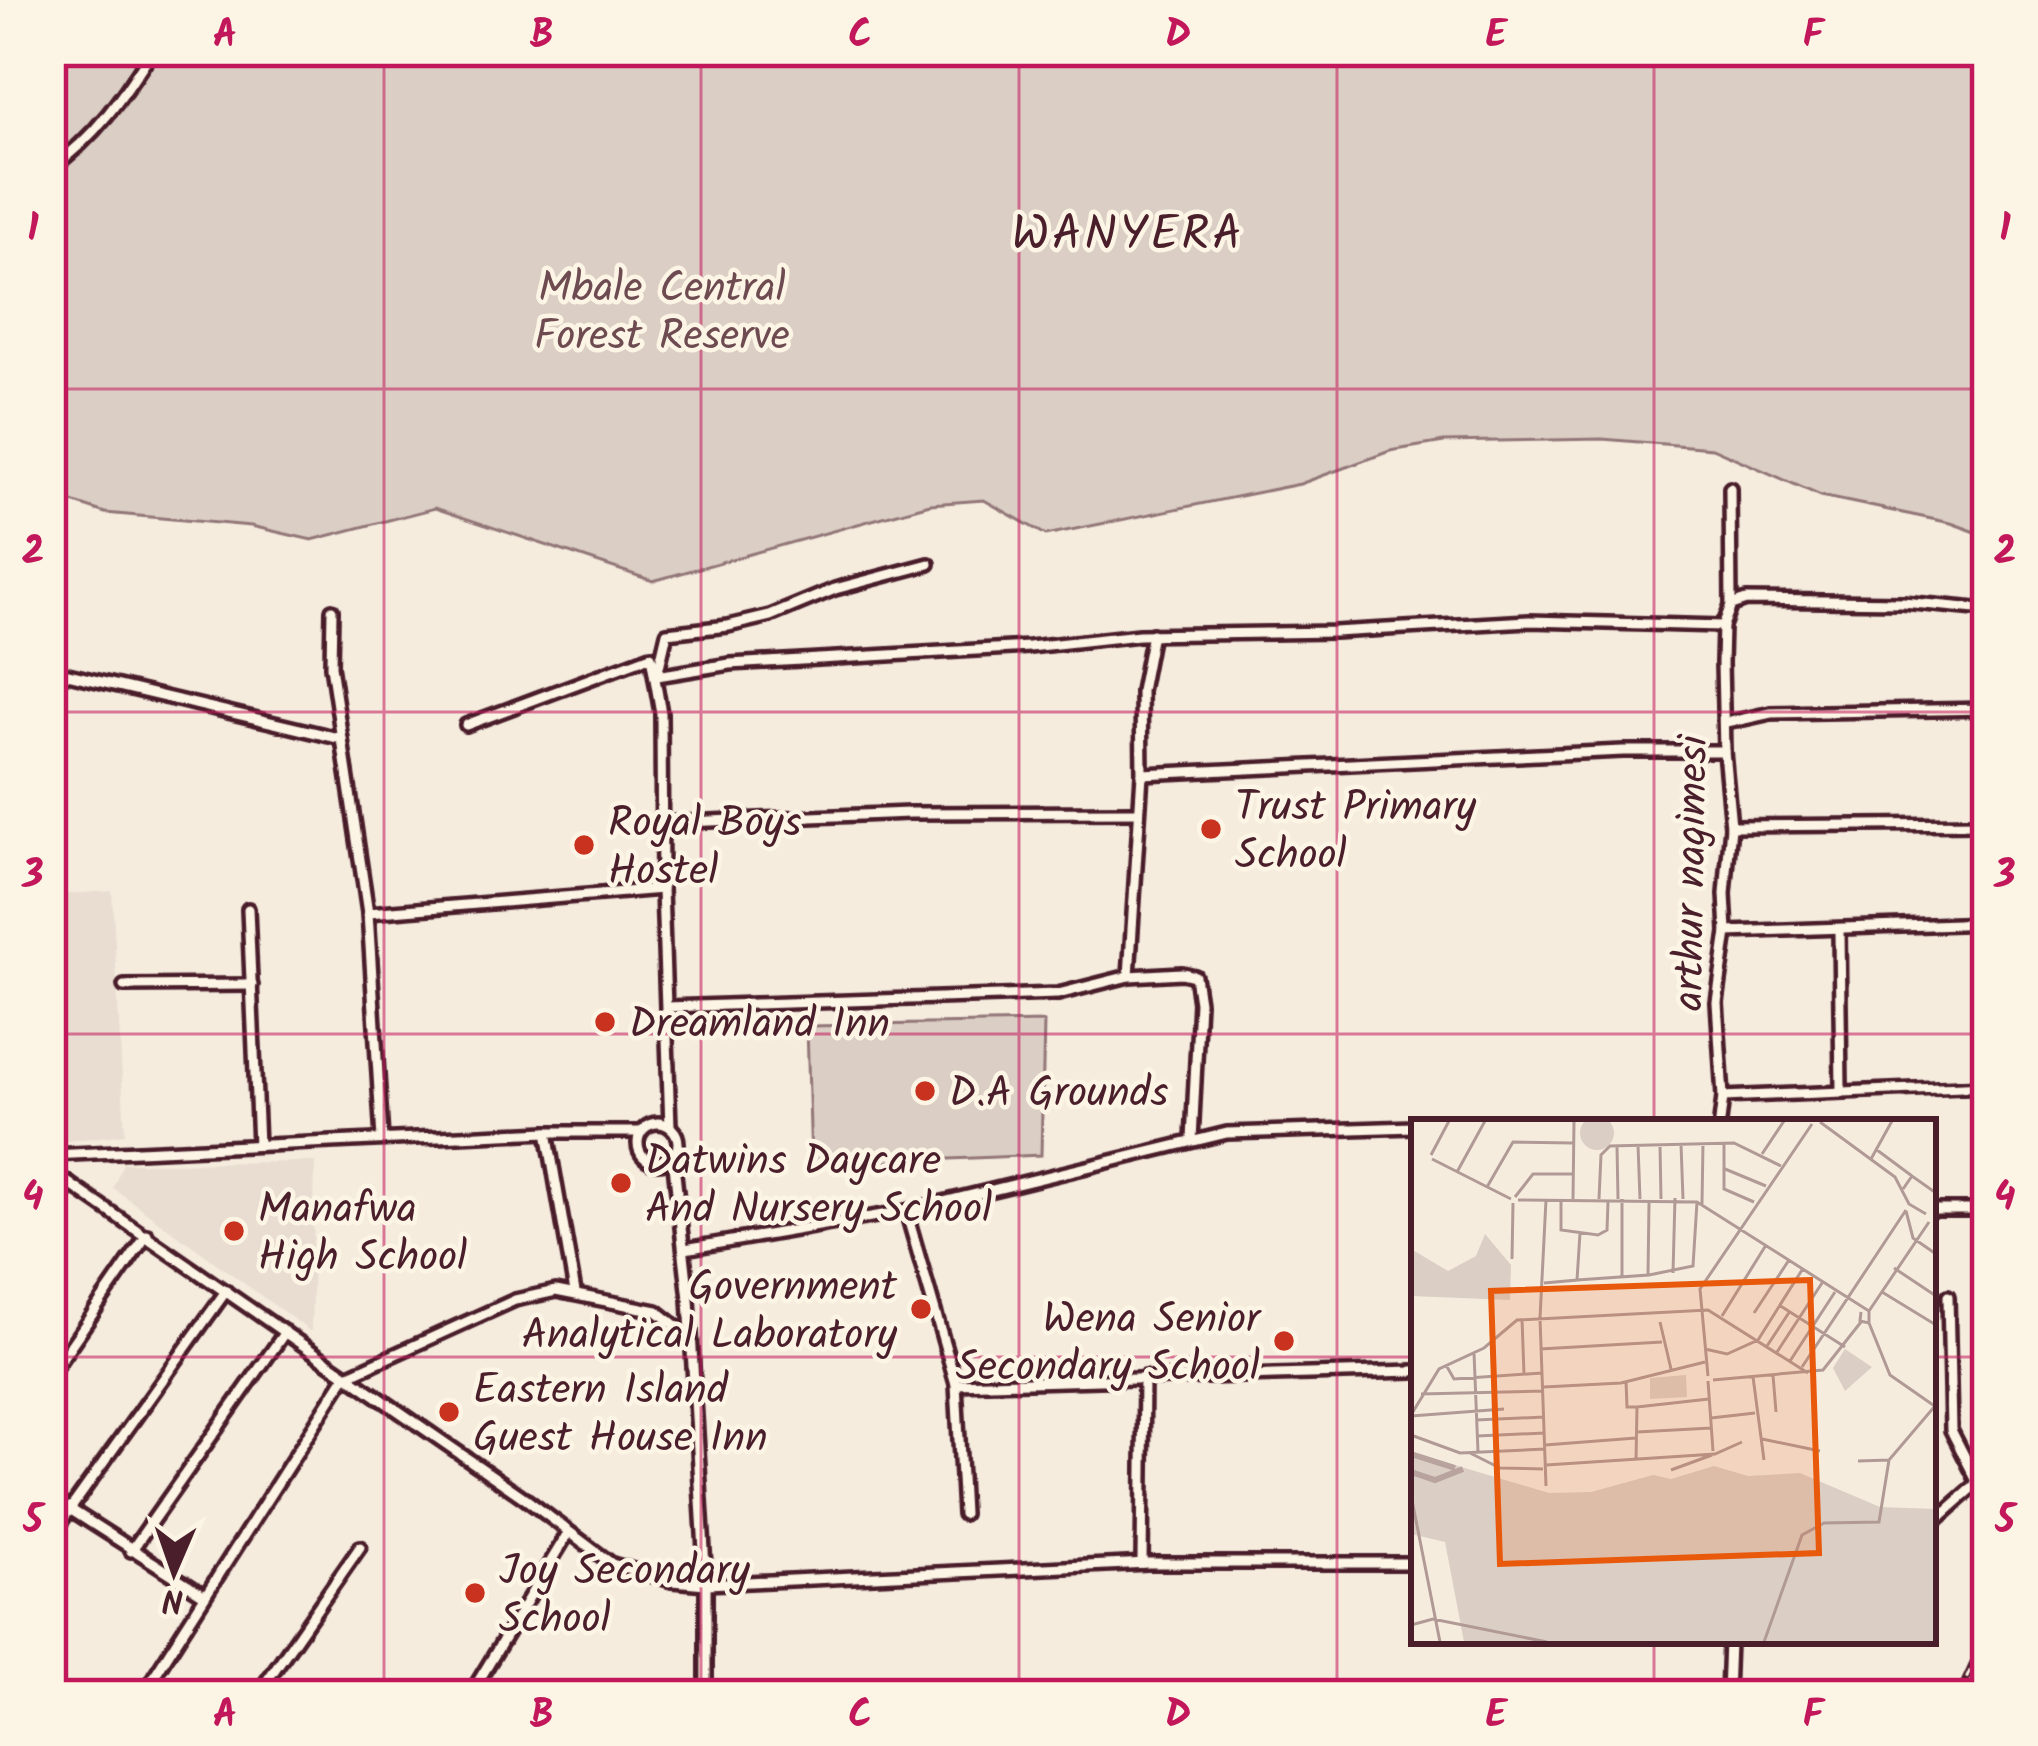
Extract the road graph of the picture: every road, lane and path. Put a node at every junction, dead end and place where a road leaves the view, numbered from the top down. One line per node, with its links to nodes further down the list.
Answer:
1 (152, 51): 2 (street)
2 (51, 168)
3 (1730, 488): 5 (street)
4 (929, 564): 11 (street)
5 (1731, 604): 7 (street); 8 (street)
6 (332, 610): 15 (street)
7 (1987, 610)
8 (1723, 626): 9 (street); 13 (street, arthur nagimesi)
9 (1152, 634): 11 (street); 17 (street)
10 (51, 670): 15 (street)
11 (657, 676): 14 (street); 19 (street)
12 (1987, 709): 13 (street)
13 (1726, 723): 16 (street, arthur nagimesi)
14 (466, 725)
15 (342, 739): 24 (street)
16 (1724, 752): 17 (street); 21 (street, arthur nagimesi)
17 (1142, 774): 18 (street)
18 (1138, 812): 19 (street); 28 (street)
19 (661, 823): 22 (street)
20 (1987, 824): 21 (street)
21 (1731, 826): 27 (street, arthur nagimesi)
22 (662, 890): 24 (street); 32 (street)
23 (248, 909): 29 (street)
24 (368, 913): 41 (street)
25 (1984, 923): 26 (street); 31 (street)
26 (1839, 931): 27 (street); 34 (street)
27 (1727, 932): 35 (street, arthur nagimesi)
28 (1129, 976): 32 (street); 42 (street)
29 (252, 985): 30 (street); 43 (street)
30 (124, 986)
31 (1984, 989): 33 (street)
32 (667, 1007): 37 (street)
33 (1983, 1086): 34 (street)
34 (1841, 1089): 35 (street)
35 (1723, 1096): 36 (street, arthur nagimesi)
36 (1720, 1119)
37 (670, 1127): 40 (street); 45 (street)
38 (1411, 1127): 42 (street)
39 (547, 1132): 40 (street); 41 (street); 55 (street)
40 (641, 1132): 45 (street)
41 (382, 1139): 43 (street)
42 (1192, 1140): 49 (street)
43 (258, 1145): 44 (street)
44 (51, 1155)
45 (673, 1156): 53 (street)
46 (51, 1171): 47 (street)
47 (70, 1184): 48 (street); 52 (street)
48 (51, 1210)
49 (906, 1210): 53 (street); 63 (street)
50 (1936, 1210): 51 (street)
51 (1987, 1210)
52 (147, 1234): 54 (street); 60 (street)
53 (686, 1249): 58 (street)
54 (226, 1291): 57 (street); 66 (street)
55 (575, 1292): 58 (street); 61 (street)
56 (1948, 1296): 64 (street)
57 (285, 1332): 61 (street); 72 (street)
58 (690, 1336): 75 (street)
59 (1411, 1370): 62 (street)
60 (51, 1375)
61 (345, 1377): 69 (street); 76 (street)
62 (1144, 1377): 63 (street); 73 (street)
63 (956, 1384): 67 (street)
64 (1983, 1479): 68 (street)
65 (51, 1497): 66 (street)
66 (70, 1510): 70 (street); 72 (street)
67 (963, 1514)
68 (1936, 1520)
69 (568, 1533): 75 (street); 80 (street)
70 (51, 1536)
71 (360, 1547): 79 (street)
72 (131, 1551): 76 (street)
73 (1142, 1563): 74 (street); 75 (street)
74 (1411, 1563)
75 (706, 1583): 81 (street)
76 (204, 1594): 78 (street)
77 (1729, 1644): 82 (street)
78 (142, 1695)
79 (257, 1695)
80 (470, 1695)
81 (706, 1695)
82 (1727, 1695)

